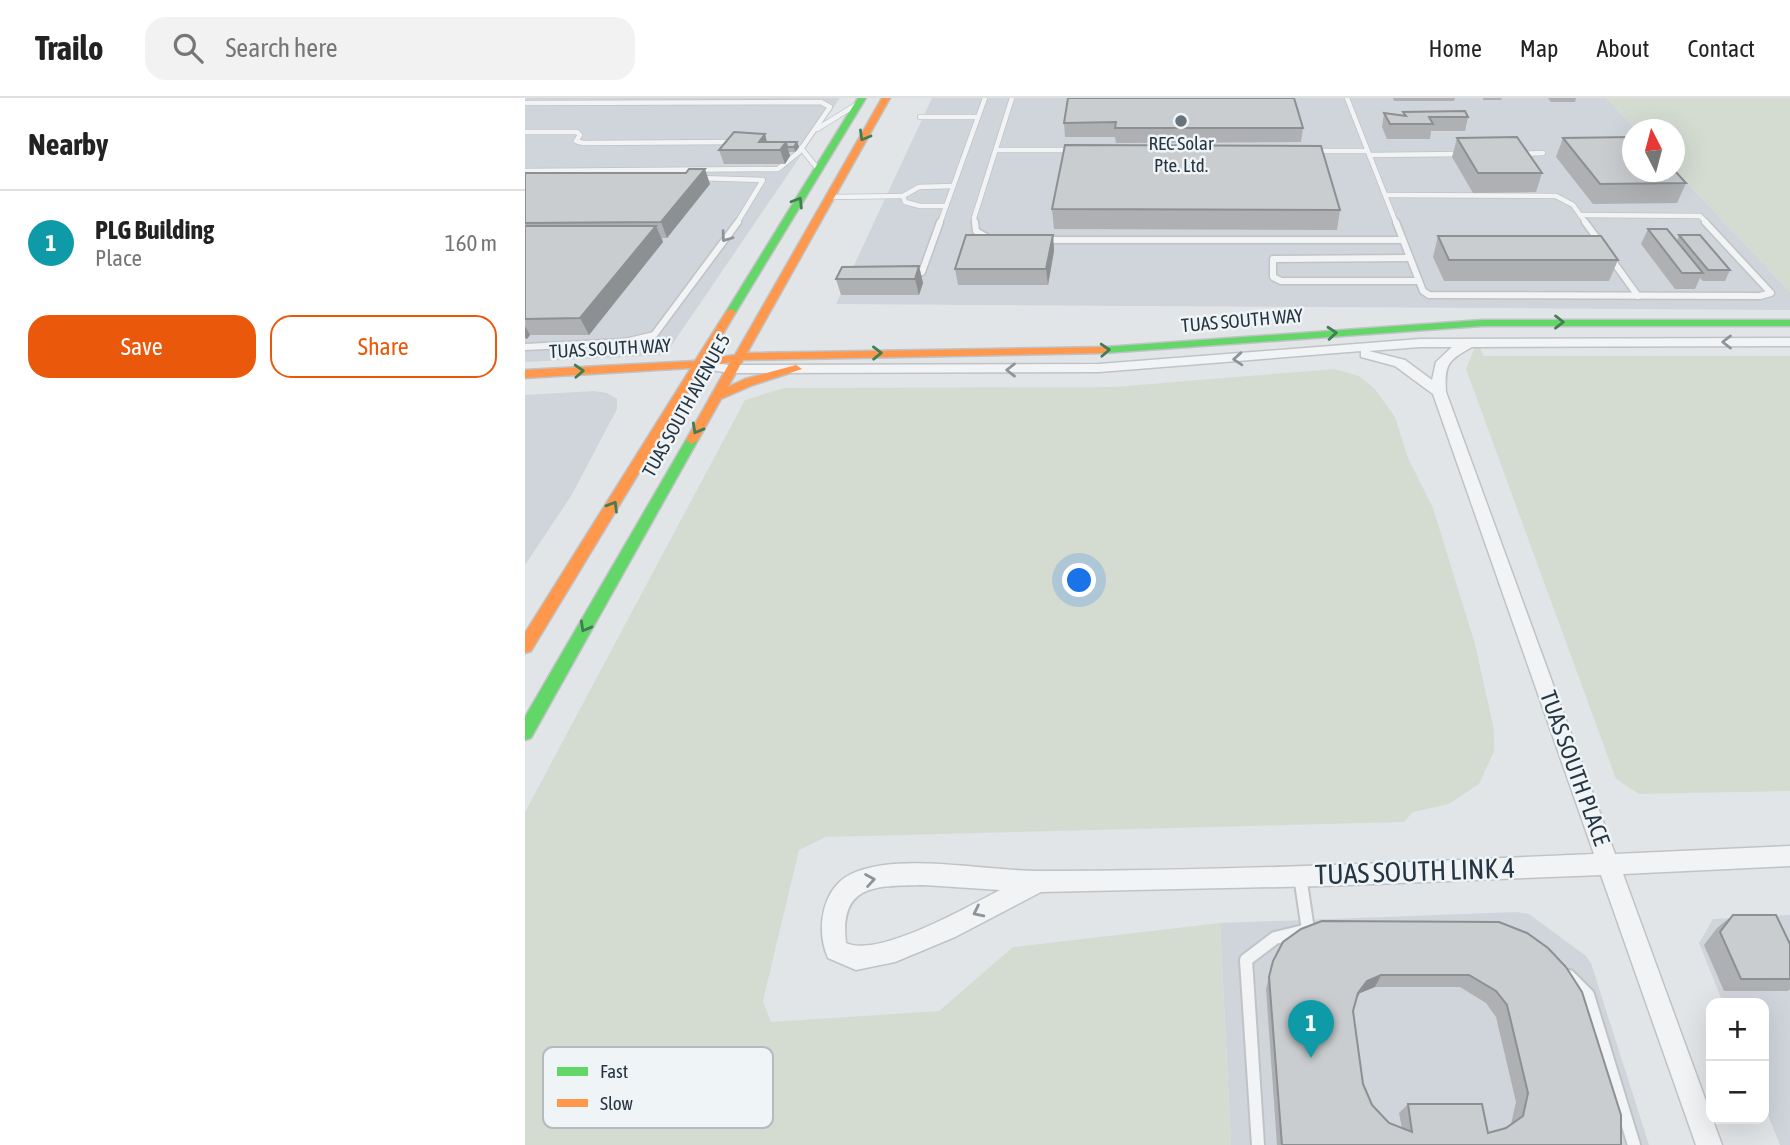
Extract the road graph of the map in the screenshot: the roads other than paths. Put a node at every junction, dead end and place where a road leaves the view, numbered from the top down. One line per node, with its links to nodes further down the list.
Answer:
1 (613, 98): 7 (lane)
2 (885, 98): 30 (street, TUAS SOUTH AVENUE 5, one-way to 30)
3 (985, 98): 9 (lane)
4 (1012, 98): 15 (lane)
5 (1347, 98): 18 (lane)
6 (861, 100): 10 (lane); 22 (street, TUAS SOUTH AVENUE 5)
7 (525, 101): 10 (lane)
8 (920, 117): 9 (lane)
9 (978, 117): 27 (lane)
10 (815, 130): 14 (lane)
11 (525, 132): 12 (lane)
12 (740, 142)
13 (793, 142): 14 (lane)
14 (803, 145): 22 (lane); 23 (lane)
15 (996, 150): 16 (lane); 33 (lane)
16 (1078, 150)
17 (1312, 151): 18 (lane)
18 (1369, 153): 20 (lane); 28 (lane)
19 (1543, 153): 21 (lane)
20 (1463, 154)
21 (1517, 154)
22 (818, 170): 48 (street, TUAS SOUTH AVENUE 5, one-way to 22)
23 (525, 171)
24 (525, 178): 25 (lane)
25 (566, 178)
26 (688, 178): 44 (lane, one-way to 44)
27 (953, 186): 29 (lane); 31 (lane)
28 (1385, 195): 32 (lane); 35 (lane)
29 (903, 196): 30 (lane); 31 (lane)
30 (829, 197): 40 (street, TUAS SOUTH AVENUE 5)
31 (946, 206): 37 (lane)
32 (1580, 215): 39 (lane); 39 (lane)
33 (1000, 240)
34 (1041, 240): 35 (lane)
35 (1403, 240): 36 (lane)
36 (1410, 258): 38 (lane); 38 (lane)
37 (904, 275)
38 (1419, 281): 39 (lane)
39 (1638, 296)
40 (758, 320): 46 (street); 47 (street, TUAS SOUTH AVENUE 5)
41 (1790, 323): 46 (street, TUAS SOUTH WAY, one-way to 41)
42 (1477, 342): 43 (street, TUAS SOUTH WAY, one-way to 42); 45 (street, TUAS SOUTH WAY); 51 (street, TUAS SOUTH PLACE)
43 (1790, 342)
44 (525, 347)
45 (1343, 351): 49 (street, TUAS SOUTH WAY, one-way to 49); 51 (street)
46 (809, 354): 47 (street, TUAS SOUTH WAY)
47 (734, 363): 48 (street, TUAS SOUTH WAY); 49 (street, TUAS SOUTH WAY); 52 (street, TUAS SOUTH AVENUE 5)
48 (697, 364): 50 (street, TUAS SOUTH WAY, one-way to 48); 53 (street, TUAS SOUTH AVENUE 5, one-way to 48)
49 (796, 369): 52 (street)
50 (525, 374)
51 (1439, 392): 56 (street, TUAS SOUTH PLACE)
52 (714, 398): 54 (street, TUAS SOUTH AVENUE 5, one-way to 54)
53 (525, 647)
54 (525, 733)
55 (1790, 856): 56 (street, TUAS SOUTH LINK 4)
56 (1610, 864): 57 (street, TUAS SOUTH LINK 4); 62 (street, TUAS SOUTH PLACE)
57 (1299, 875): 58 (street, TUAS SOUTH LINK 4); 60 (lane)
58 (1039, 882): 58 (street, TUAS SOUTH LINK 4, one-way to 58)
59 (1557, 963): 61 (lane)
60 (1258, 1145)
61 (1635, 1145)
62 (1709, 1145)

